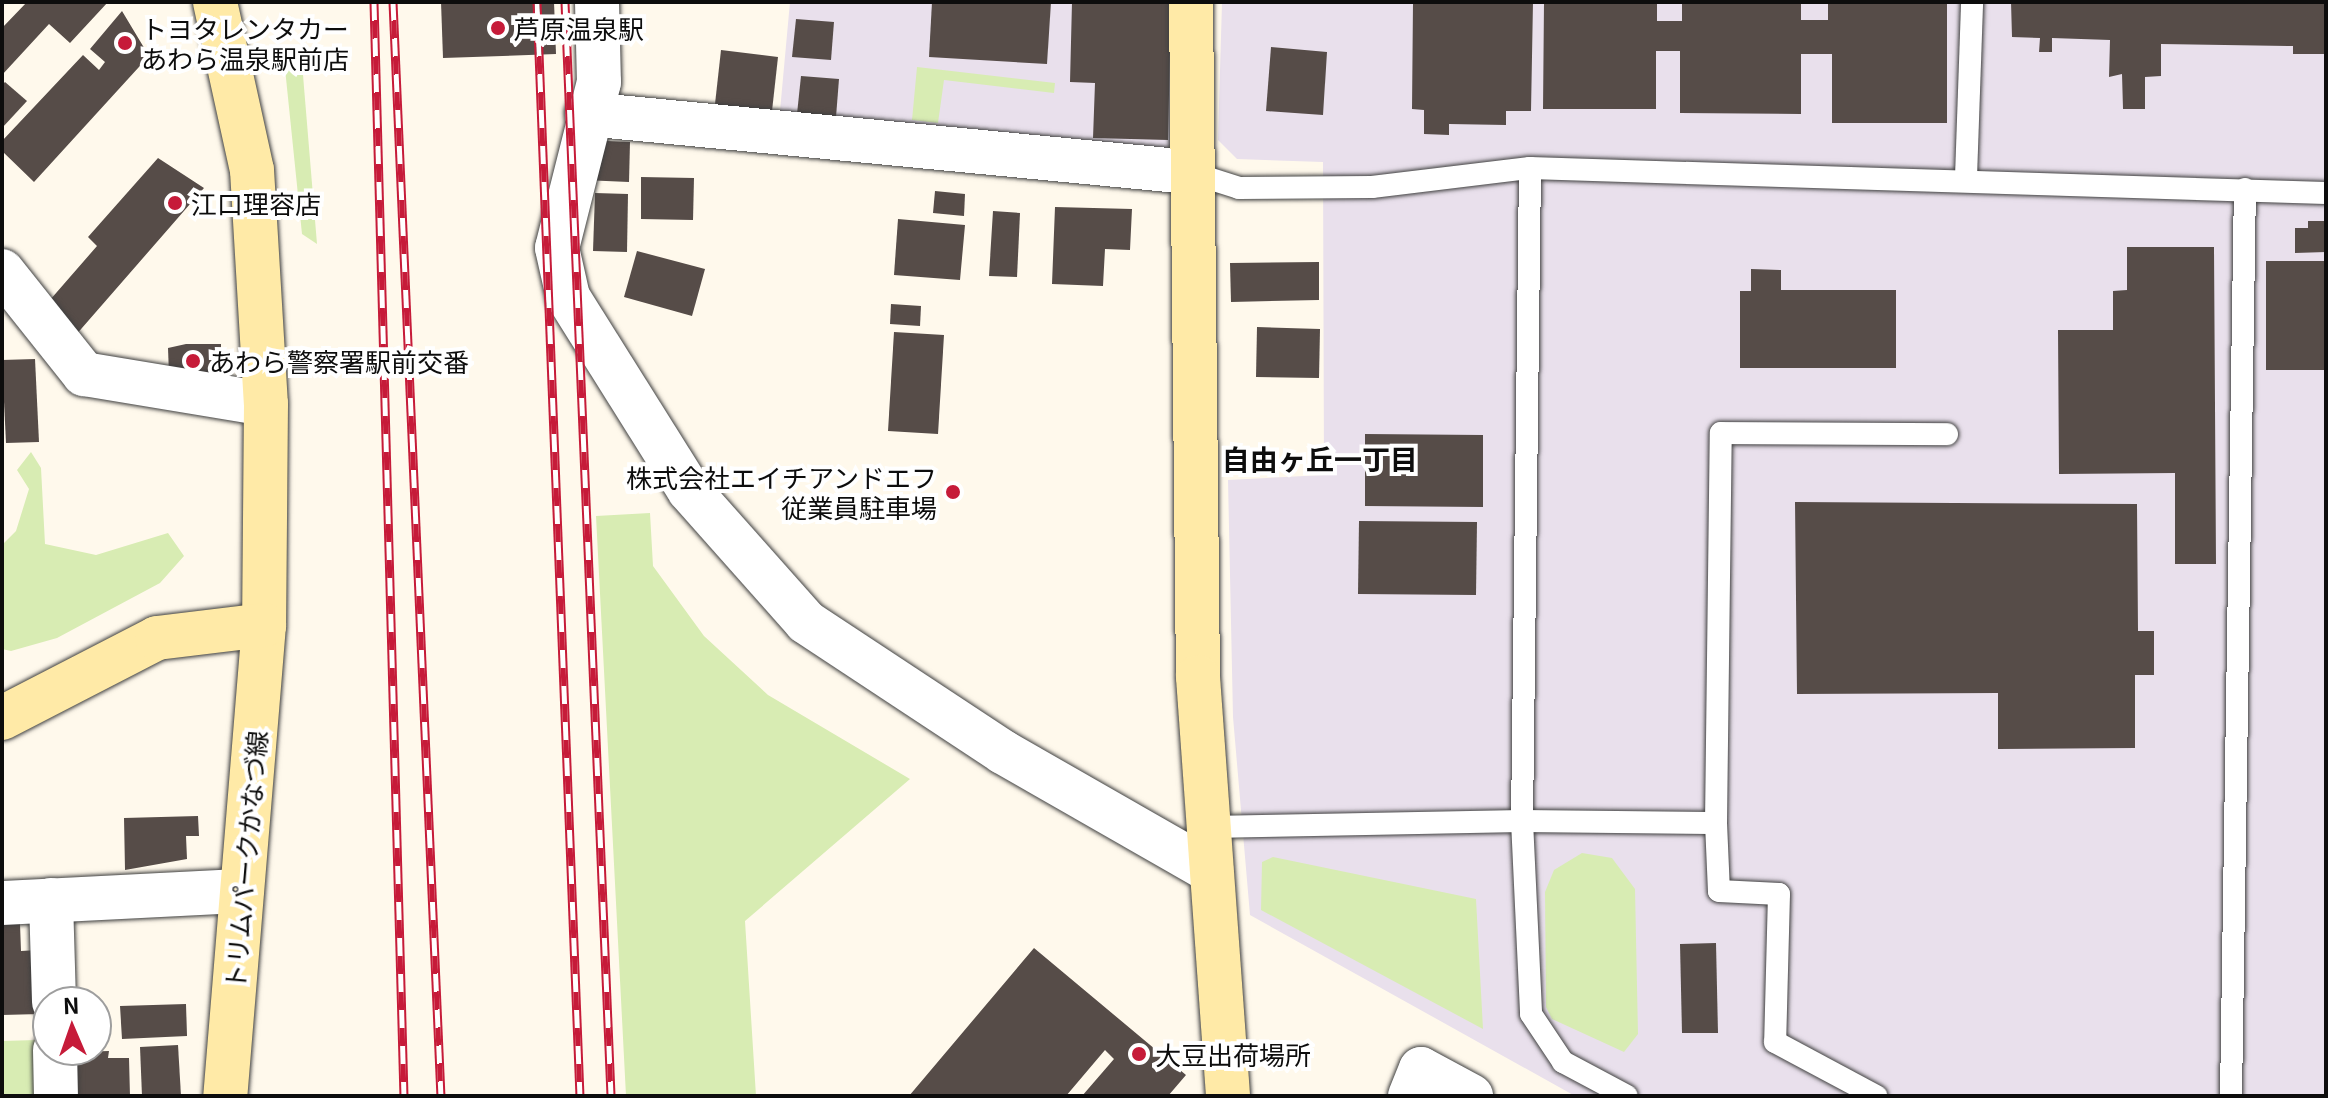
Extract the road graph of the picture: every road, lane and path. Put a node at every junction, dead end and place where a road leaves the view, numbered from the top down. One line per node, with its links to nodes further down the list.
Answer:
1 (215, 2): 12 (main road, トリムパークかなづ線)
2 (597, 2): 5 (street)
3 (1191, 2): 7 (main road)
4 (1972, 2): 8 (lane)
5 (587, 114): 7 (street); 19 (street)
6 (1530, 168): 7 (lane); 8 (lane); 16 (lane)
7 (1189, 172): 18 (main road)
8 (1966, 177): 9 (lane)
9 (2245, 189): 10 (lane); 32 (lane)
10 (2326, 193)
11 (2, 271): 12 (street)
12 (266, 404): 14 (main road, トリムパークかなづ線)
13 (1947, 434): 17 (lane)
14 (264, 625): 15 (main road); 20 (main road, トリムパークかなづ線)
15 (2, 718)
16 (1522, 821): 17 (lane); 18 (lane); 30 (lane)
17 (1716, 823): 31 (lane)
18 (1210, 827): 19 (main road)
19 (1211, 871): 27 (main road)
20 (242, 891): 21 (street); 26 (main road, トリムパークかなづ線)
21 (51, 900): 22 (street); 23 (street)
22 (2, 903)
23 (54, 986)
24 (55, 1066): 25 (street)
25 (56, 1096)
26 (225, 1096)
27 (1228, 1096)
28 (1410, 1096): 29 (street)
29 (1471, 1096)
30 (1627, 1096)
31 (1876, 1096)
32 (2231, 1096)

